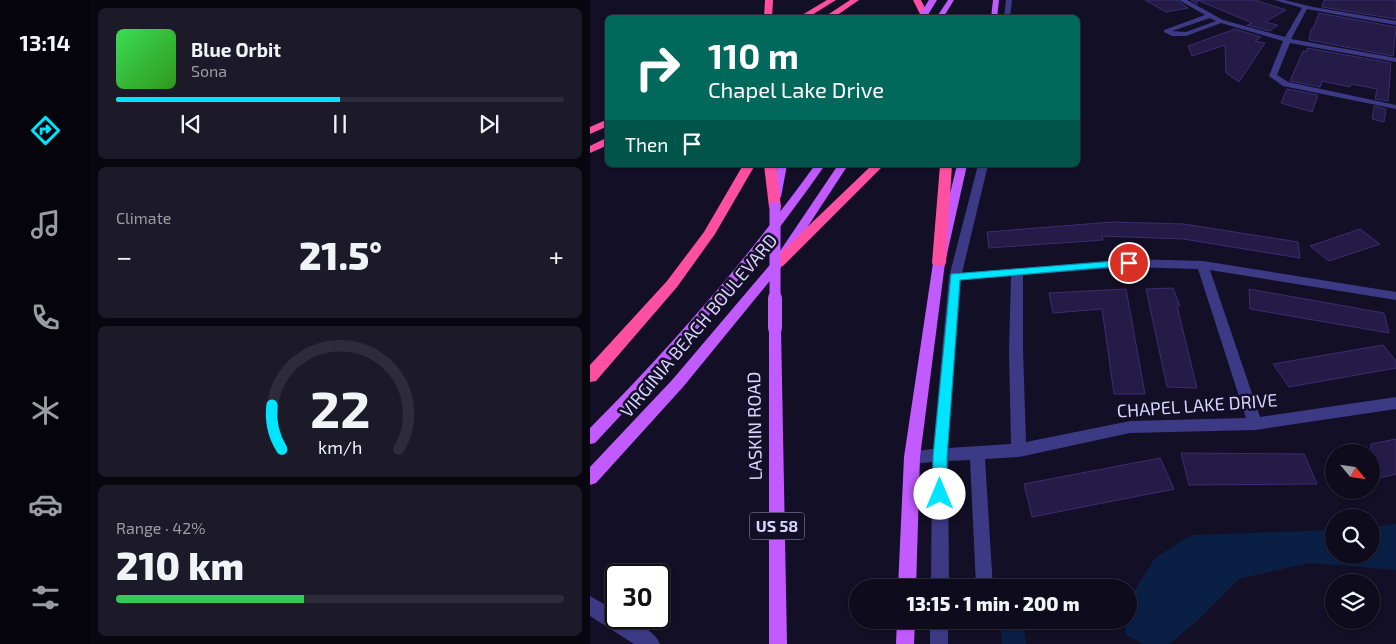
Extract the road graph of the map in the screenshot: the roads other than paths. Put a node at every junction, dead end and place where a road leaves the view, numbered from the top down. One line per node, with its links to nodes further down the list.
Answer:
1 (768, 0): 12 (highway)
2 (832, 0): 13 (highway)
3 (855, 0): 14 (highway)
4 (917, 0): 15 (highway)
5 (933, 0): 16 (main road, bridge)
6 (951, 0): 17 (main road)
7 (996, 0): 18 (main road)
8 (1009, 0): 19 (street)
9 (1182, 0): 20 (street)
10 (1277, 0): 11 (street)
11 (1305, 8): 22 (street); 23 (street)
12 (768, 15)
13 (806, 15)
14 (832, 15)
15 (924, 15)
16 (924, 15)
17 (941, 15)
18 (994, 15)
19 (1007, 15)
20 (1209, 16): 21 (street); 21 (street)
21 (1221, 21): 23 (street)
22 (1396, 23)
23 (1287, 40): 24 (street); 25 (street)
24 (1396, 60)
25 (1396, 107)
26 (605, 124): 27 (highway)
27 (590, 131)
28 (605, 142): 29 (highway)
29 (590, 150)
30 (748, 167): 46 (highway)
31 (770, 167): 39 (highway)
32 (782, 167): 39 (main road, US 58)
33 (819, 167): 49 (main road, VIRGINIA BEACH BOULEVARD)
34 (842, 167): 40 (main road, VIRGINIA BEACH BOULEVARD)
35 (876, 167): 40 (highway)
36 (946, 167): 41 (highway)
37 (962, 167): 41 (main road)
38 (982, 167): 44 (street)
39 (775, 207): 62 (main road, LASKIN ROAD / US 58, bridge)
40 (778, 263): 54 (main road, VIRGINIA BEACH BOULEVARD)
41 (938, 263): 52 (main road)
42 (1203, 265): 43 (street); 45 (street); 48 (street)
43 (1017, 273): 44 (street); 50 (street)
44 (955, 277): 53 (street)
45 (1396, 296)
46 (590, 376)
47 (1396, 403): 48 (street, CHAPEL LAKE DRIVE)
48 (1255, 424): 50 (street, CHAPEL LAKE DRIVE)
49 (590, 438)
50 (1019, 450): 51 (street, CHAPEL LAKE DRIVE)
51 (977, 453): 53 (street, CHAPEL LAKE DRIVE); 57 (street)
52 (912, 457): 53 (street, CHAPEL LAKE DRIVE); 55 (main road)
53 (940, 457): 56 (street)
54 (590, 478)
55 (907, 579)
56 (940, 579)
57 (985, 579)
58 (590, 605): 61 (street)
59 (906, 629): 63 (main road)
60 (940, 629): 64 (street)
61 (651, 644)
62 (778, 644)
63 (905, 644)
64 (939, 644)

